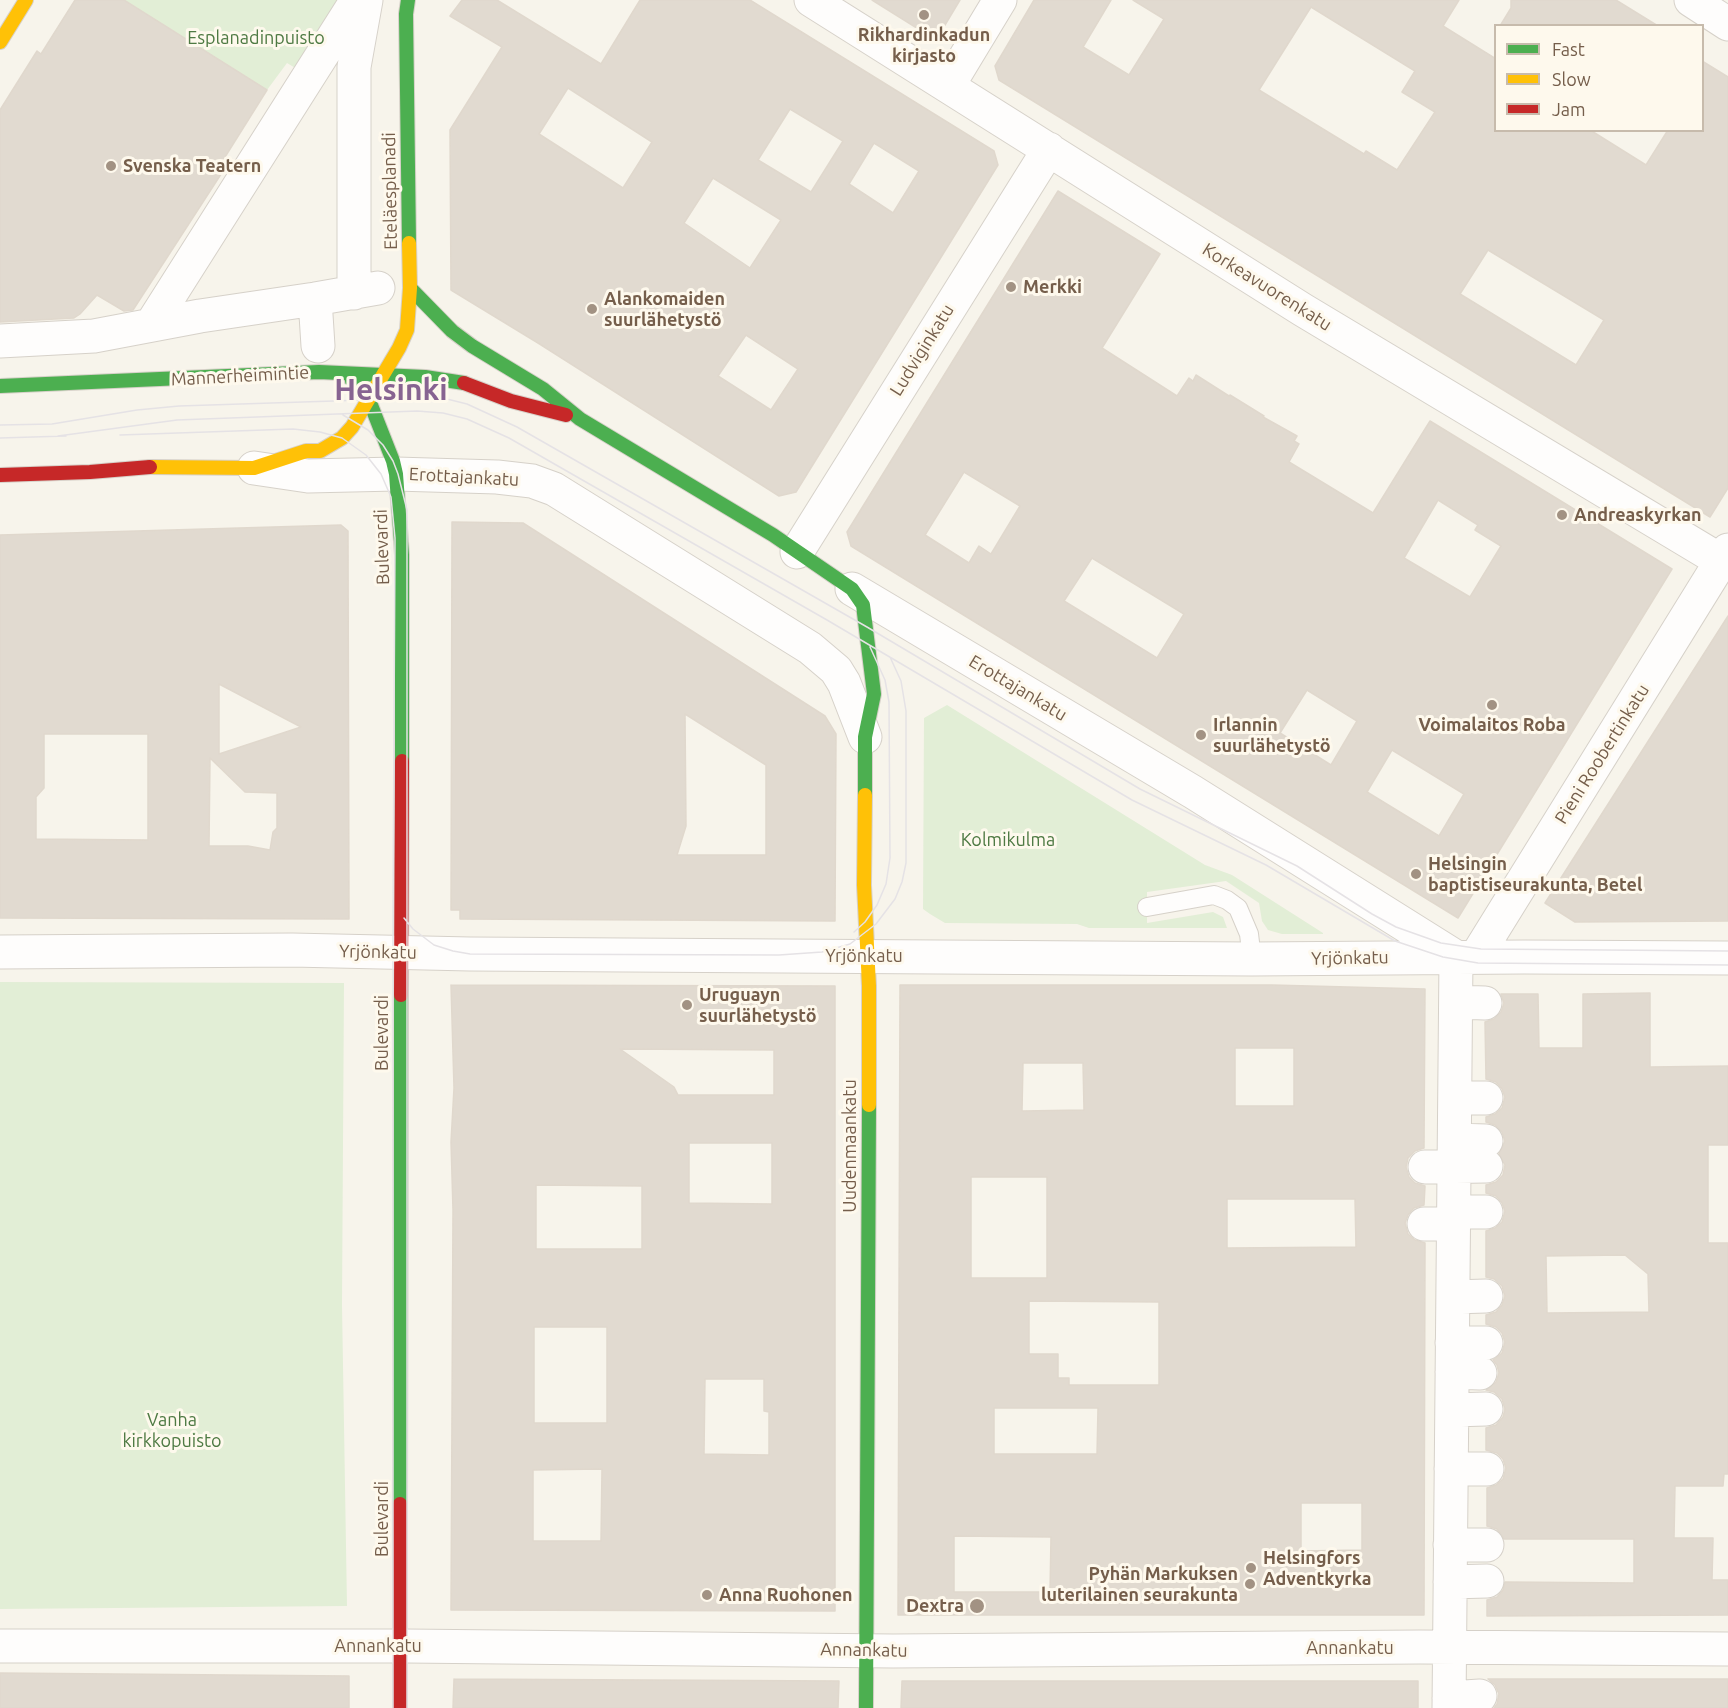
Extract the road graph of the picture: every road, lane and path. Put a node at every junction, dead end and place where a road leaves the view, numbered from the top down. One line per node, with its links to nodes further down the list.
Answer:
1 (26, 0): 9 (main road)
2 (357, 0): 14 (street)
3 (366, 0): 12 (street)
4 (408, 0): 12 (main road, Eteläesplanadi)
5 (812, 0): 10 (street, Korkeavuorenkatu)
6 (1000, 0): 10 (street)
7 (1691, 0): 8 (street)
8 (1728, 24)
9 (0, 42)
10 (948, 86): 11 (street, Korkeavuorenkatu)
11 (1049, 149): 25 (street, Ludviginkatu); 26 (street, Korkeavuorenkatu)
12 (380, 289): 13 (street); 18 (main road, Eteläesplanadi); 21 (main road, Erottajankatu)
13 (315, 300): 14 (street); 16 (street)
14 (151, 325): 15 (street)
15 (0, 340)
16 (318, 346)
17 (343, 374): 18 (main road, Mannerheimintie); 19 (main road, Mannerheimintie); 20 (main road, Bulevardi)
18 (383, 376): 20 (main road); 21 (main road, Erottajankatu)
19 (0, 386)
20 (369, 400): 22 (main road); 23 (main road, Bulevardi)
21 (580, 419): 25 (main road, Erottajankatu)
22 (254, 468): 23 (street); 24 (main road)
23 (396, 474): 28 (street, Erottajankatu); 31 (main road, Bulevardi)
24 (0, 476)
25 (797, 552): 27 (main road, Erottajankatu)
26 (1726, 558): 35 (street, Pieni Roobertinkatu)
27 (852, 589): 28 (main road, Uudenmaankatu); 35 (street, Erottajankatu)
28 (865, 737): 32 (main road, Uudenmaankatu)
29 (1147, 907): 34 (lane)
30 (0, 952): 31 (street, Yrjönkatu)
31 (400, 952): 32 (street, Yrjönkatu); 43 (main road, Bulevardi)
32 (869, 956): 34 (street, Yrjönkatu); 46 (main road, Uudenmaankatu)
33 (1728, 958): 35 (street, Yrjönkatu)
34 (1252, 959): 35 (street, Yrjönkatu)
35 (1459, 990): 37 (street)
36 (1486, 1212): 37 (street)
37 (1452, 1230): 38 (street)
38 (1450, 1545): 39 (street); 41 (street)
39 (1486, 1545)
40 (1487, 1581): 41 (street)
41 (1450, 1582): 44 (street)
42 (0, 1646): 43 (street, Annankatu)
43 (400, 1646): 46 (street, Annankatu); 48 (main road, Bulevardi)
44 (1442, 1648): 45 (street, Annankatu); 46 (street, Annankatu); 47 (street)
45 (1728, 1649)
46 (867, 1650): 49 (main road, Uudenmaankatu)
47 (1459, 1701)
48 (400, 1708)
49 (866, 1708)

